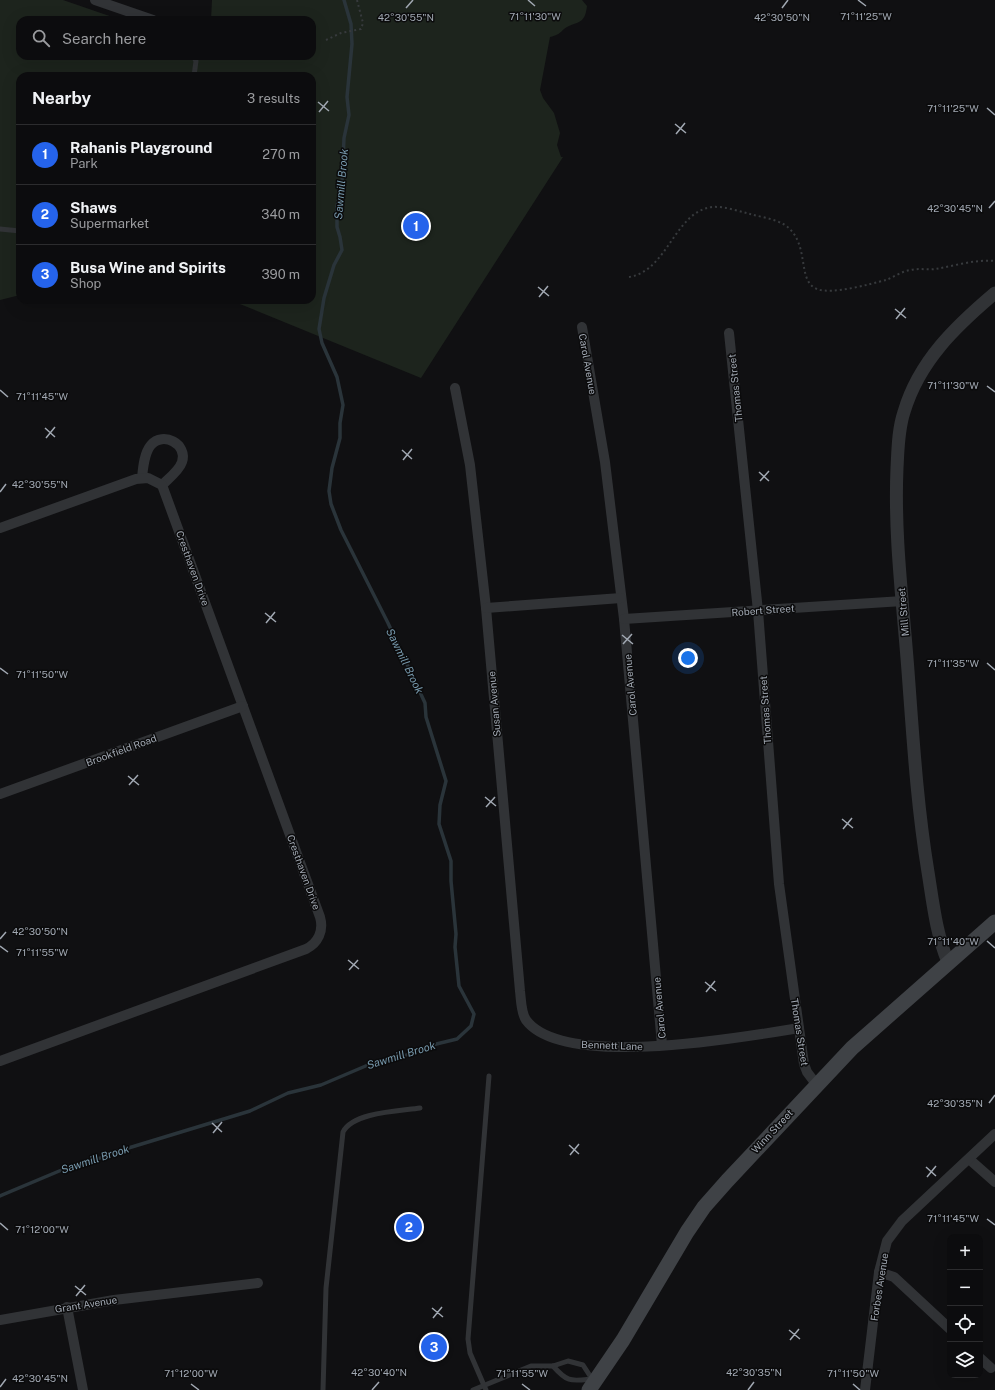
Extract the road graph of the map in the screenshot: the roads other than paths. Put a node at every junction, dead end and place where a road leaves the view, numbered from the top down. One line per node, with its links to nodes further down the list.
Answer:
1 (95, 0): 2 (street)
2 (141, 16)
3 (195, 60): 4 (lane)
4 (195, 72)
5 (0, 229): 6 (lane)
6 (16, 231)
7 (995, 293): 15 (street, Mill Street)
8 (582, 328): 14 (street, Carol Avenue)
9 (729, 333): 17 (street, Thomas Street)
10 (455, 388): 16 (street, Susan Avenue)
11 (142, 478): 12 (street); 12 (street); 13 (street)
12 (162, 485): 19 (street, Cresthaven Drive)
13 (0, 528)
14 (621, 598): 16 (street); 18 (street, Carol Avenue)
15 (902, 601): 17 (street, Robert Street); 22 (street, Mill Street)
16 (486, 608): 23 (street, Susan Avenue)
17 (758, 611): 18 (street, Robert Street); 24 (street, Thomas Street)
18 (624, 619): 25 (street, Carol Avenue)
19 (243, 706): 20 (street, Brookfield Road); 26 (street, Cresthaven Drive)
20 (0, 794)
21 (995, 922): 22 (main road, Winn Street)
22 (948, 962): 28 (main road, Winn Street)
23 (526, 1021): 25 (street, Bennett Lane)
24 (799, 1028): 25 (street, Bennett Lane); 28 (street, Thomas Street)
25 (662, 1045)
26 (0, 1061)
27 (489, 1076): 42 (lane)
28 (816, 1084): 41 (main road, Winn Street)
29 (420, 1108): 44 (lane)
30 (995, 1134): 31 (street, Forbes Avenue)
31 (969, 1159): 32 (street); 33 (street, Forbes Avenue)
32 (995, 1182)
33 (879, 1272): 37 (street); 46 (street, Forbes Avenue)
34 (258, 1283): 35 (street, Grant Avenue)
35 (68, 1306): 36 (street, Grant Avenue); 43 (street)
36 (0, 1320)
37 (947, 1326)
38 (983, 1361): 40 (street)
39 (554, 1366): 41 (lane); 41 (lane); 42 (lane)
40 (991, 1368)
41 (592, 1385)
42 (485, 1388): 45 (lane)
43 (83, 1390)
44 (323, 1390)
45 (473, 1390)
46 (865, 1390)

